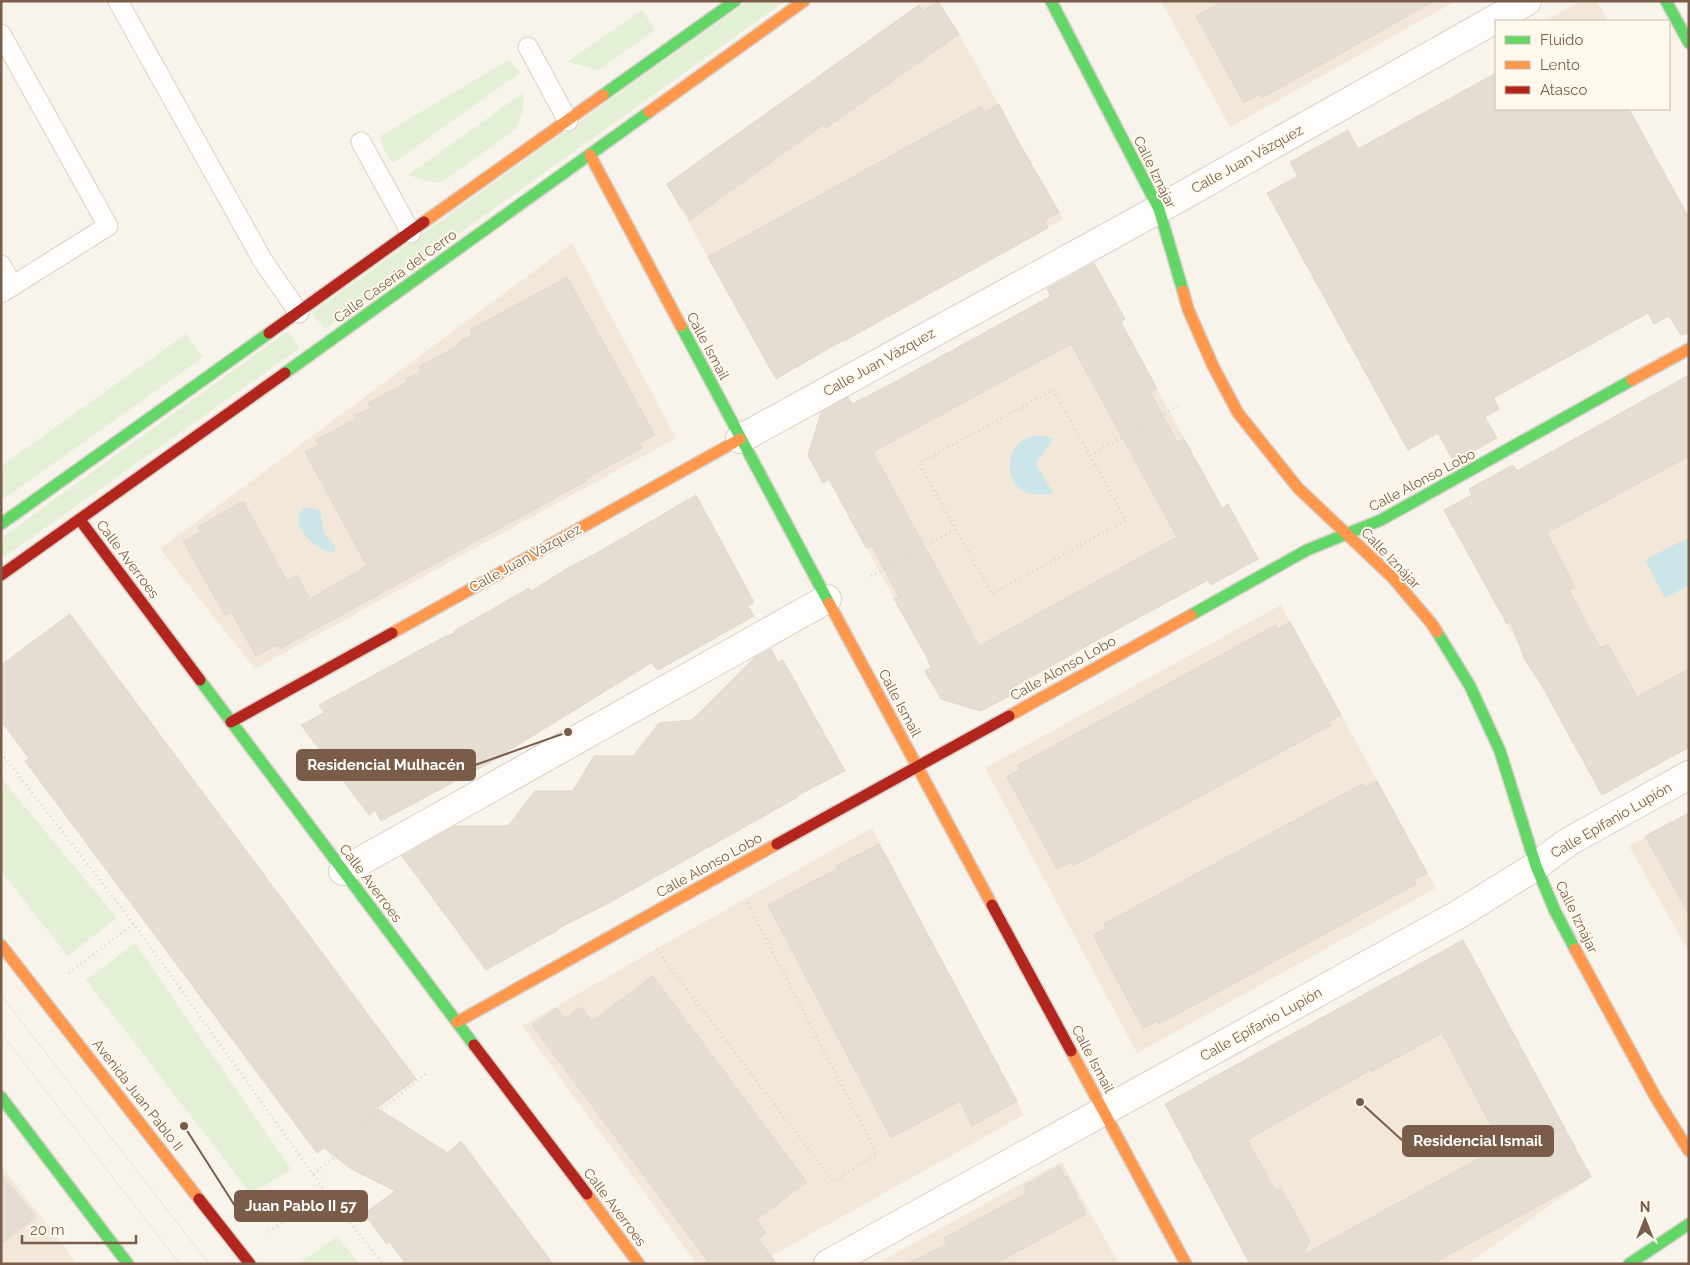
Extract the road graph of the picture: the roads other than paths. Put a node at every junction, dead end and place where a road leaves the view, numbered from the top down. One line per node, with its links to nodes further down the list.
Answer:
1 (118, 1): 17 (lane)
2 (734, 1): 10 (street, Calle Casería del Cerro)
3 (804, 1): 12 (street, Calle Casería del Cerro)
4 (1051, 1): 13 (street, Calle Iznájar)
5 (1527, 1): 13 (street, Calle Juan Vázquez)
6 (1666, 1): 8 (street)
7 (1, 34): 16 (lane)
8 (1689, 42)
9 (528, 48): 10 (lane)
10 (568, 121): 14 (street, Calle Casería del Cerro)
11 (361, 142): 14 (lane)
12 (590, 155): 19 (street, Calle Ismail); 20 (street, Calle Casería del Cerro)
13 (1158, 209): 19 (street, Calle Juan Vázquez); 22 (street, Calle Iznájar)
14 (411, 233): 17 (street, Calle Casería del Cerro)
15 (1, 265): 16 (lane)
16 (7, 290)
17 (299, 313): 21 (street, Calle Casería del Cerro)
18 (1689, 349): 22 (street, Calle Alonso Lobo)
19 (740, 439): 24 (street, Calle Ismail); 25 (street, Calle Juan Vázquez)
20 (80, 520): 23 (street, Calle Casería del Cerro); 25 (street, Calle Averroes)
21 (1, 524)
22 (1347, 534): 26 (street, Calle Alonso Lobo); 28 (street, Calle Iznájar)
23 (1, 575)
24 (827, 600): 26 (street, Calle Ismail); 29 (street)
25 (231, 722): 29 (street, Calle Averroes)
26 (917, 766): 31 (street, Calle Alonso Lobo); 33 (street, Calle Ismail)
27 (1689, 775): 28 (street, Calle Epifanio Lupión)
28 (1536, 866): 33 (street, Calle Epifanio Lupión); 34 (street, Calle Iznájar)
29 (343, 871): 31 (street, Calle Averroes)
30 (1, 945): 37 (street, Avenida Juan Pablo II)
31 (456, 1022): 38 (street, Calle Averroes)
32 (1, 1097): 36 (street)
33 (1103, 1111): 39 (street, Calle Epifanio Lupión); 40 (street, Calle Ismail)
34 (1689, 1151)
35 (1689, 1224): 41 (street)
36 (128, 1264)
37 (250, 1264)
38 (639, 1264)
39 (828, 1264)
40 (1186, 1264)
41 (1629, 1264)

